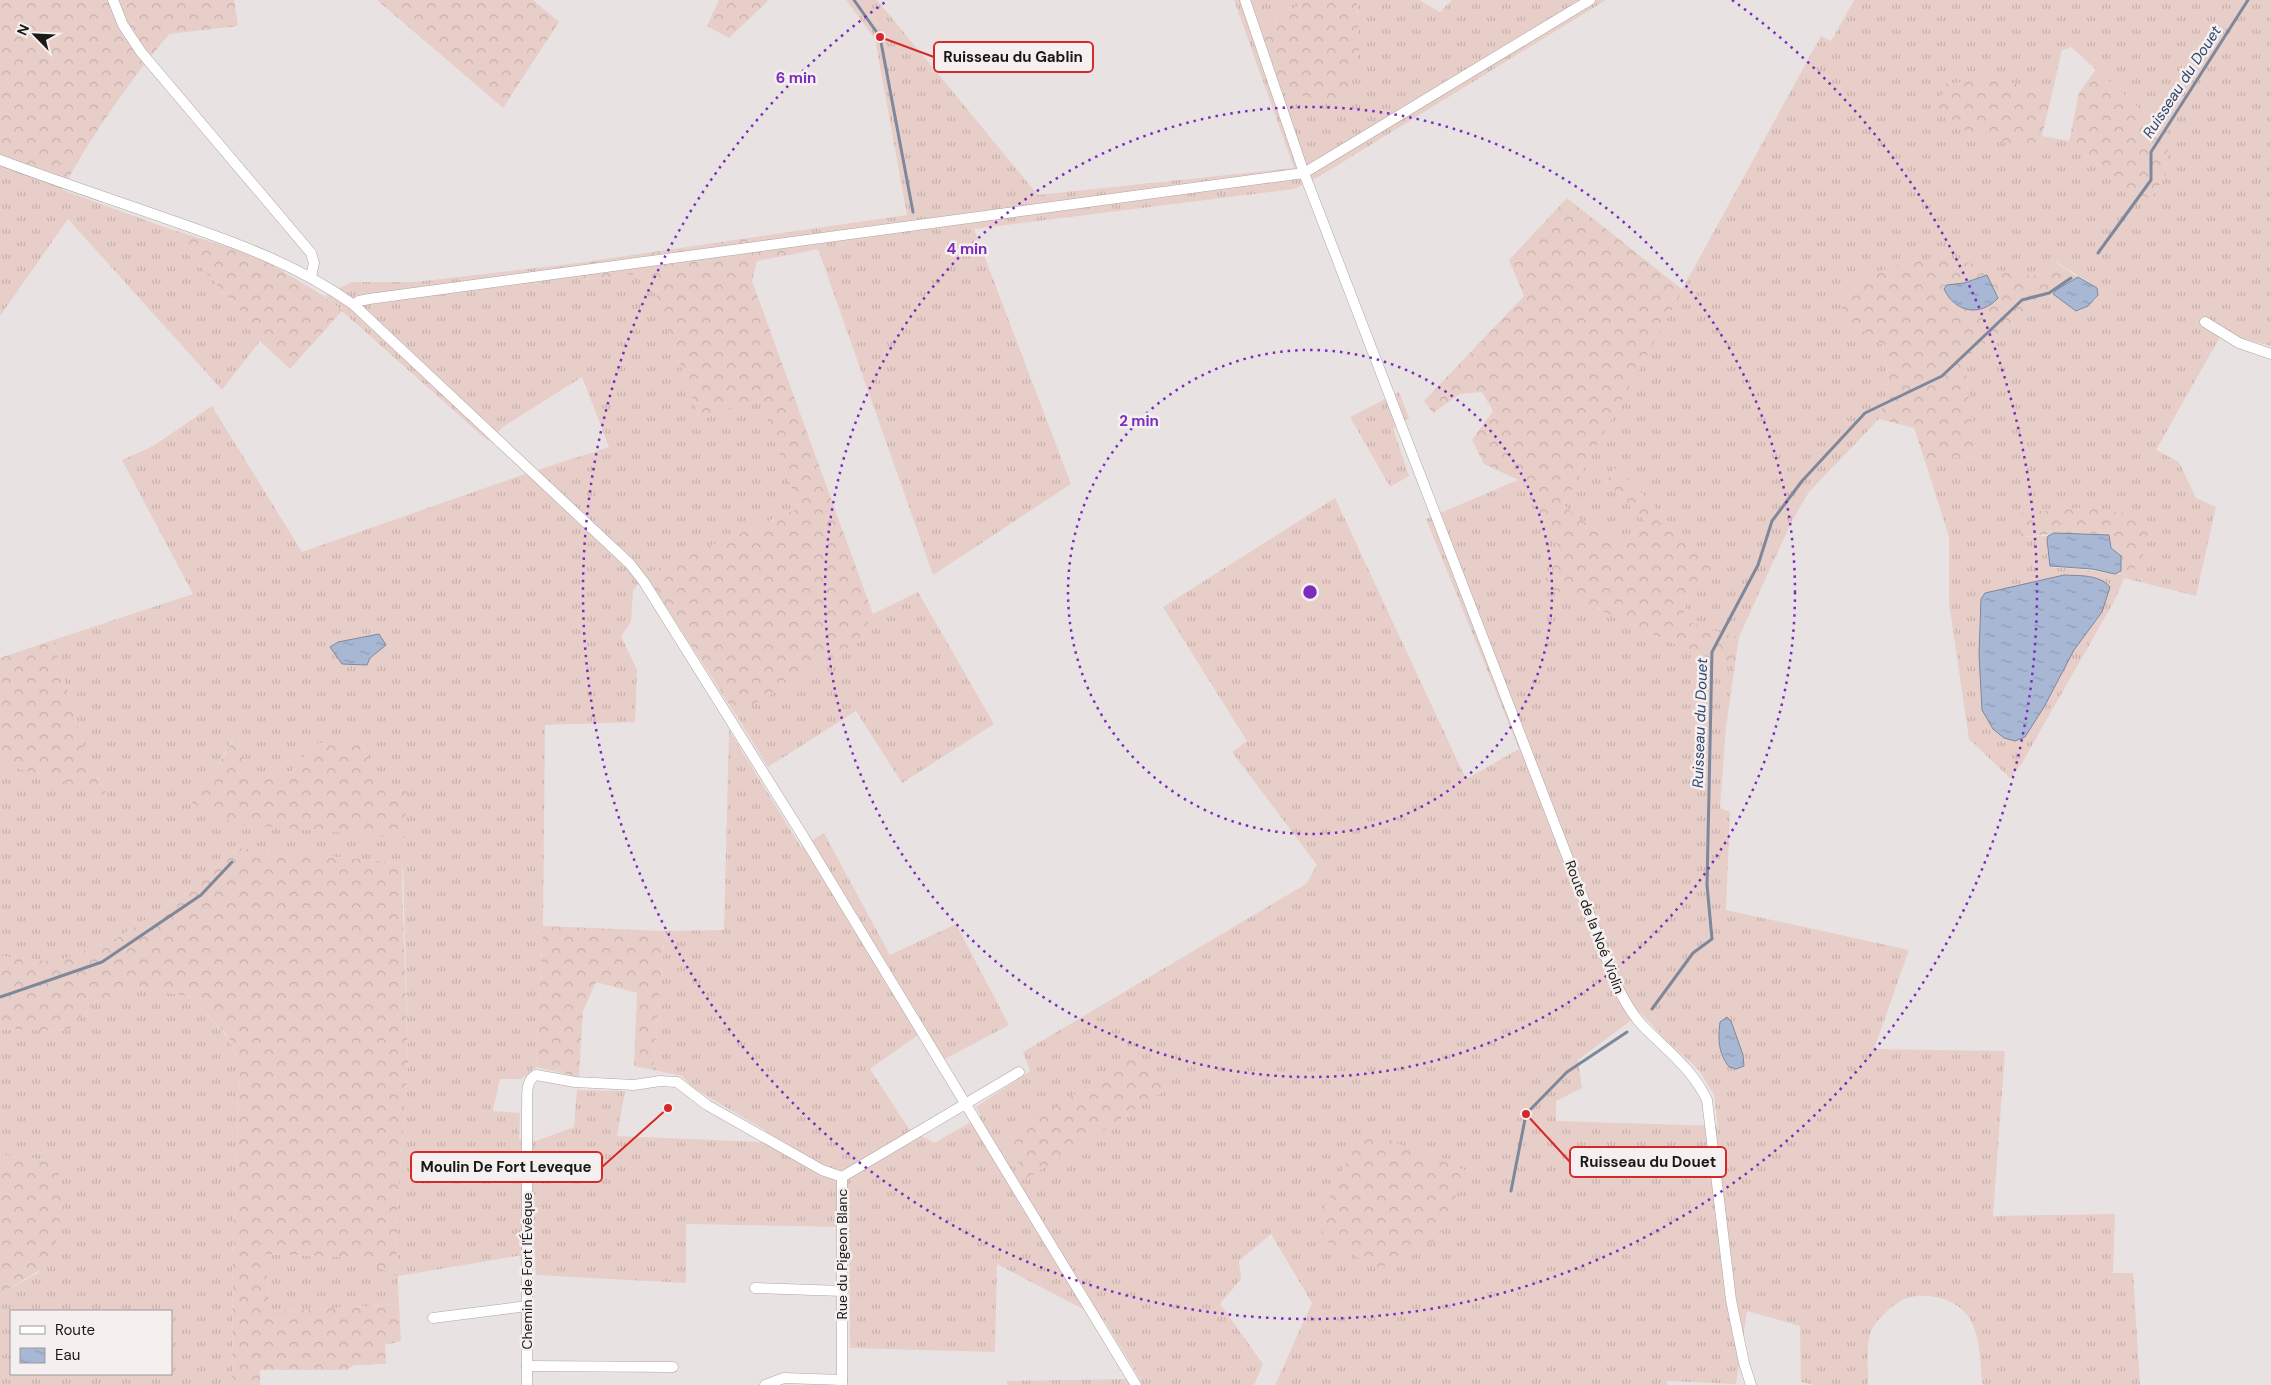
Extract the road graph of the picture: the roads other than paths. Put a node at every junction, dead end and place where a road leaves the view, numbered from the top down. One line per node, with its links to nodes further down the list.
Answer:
1 (113, 0): 6 (street)
2 (1245, 0): 5 (street, Route de la Noé Violin)
3 (1590, 0): 5 (street)
4 (0, 160): 6 (street)
5 (1304, 173): 7 (street); 23 (street, Route de la Noé Violin)
6 (311, 277): 7 (street)
7 (354, 305): 11 (street)
8 (2206, 322): 9 (street)
9 (2271, 354)
10 (1019, 1072): 11 (street, Rue du Pigeon Blanc)
11 (966, 1103): 12 (street, Rue du Pigeon Blanc); 22 (street)
12 (842, 1177): 14 (street, Rue du Pigeon Blanc); 15 (street, Chemin de Fort l'Évêque)
13 (755, 1288): 14 (street)
14 (843, 1291): 19 (street, Rue du Pigeon Blanc)
15 (527, 1306): 16 (street); 17 (street, Chemin de Fort l'Évêque)
16 (433, 1318)
17 (527, 1366): 18 (street); 20 (street, Chemin de Fort l'Évêque)
18 (672, 1367)
19 (842, 1382): 21 (street)
20 (527, 1385)
21 (765, 1385)
22 (1136, 1385)
23 (1751, 1385)

